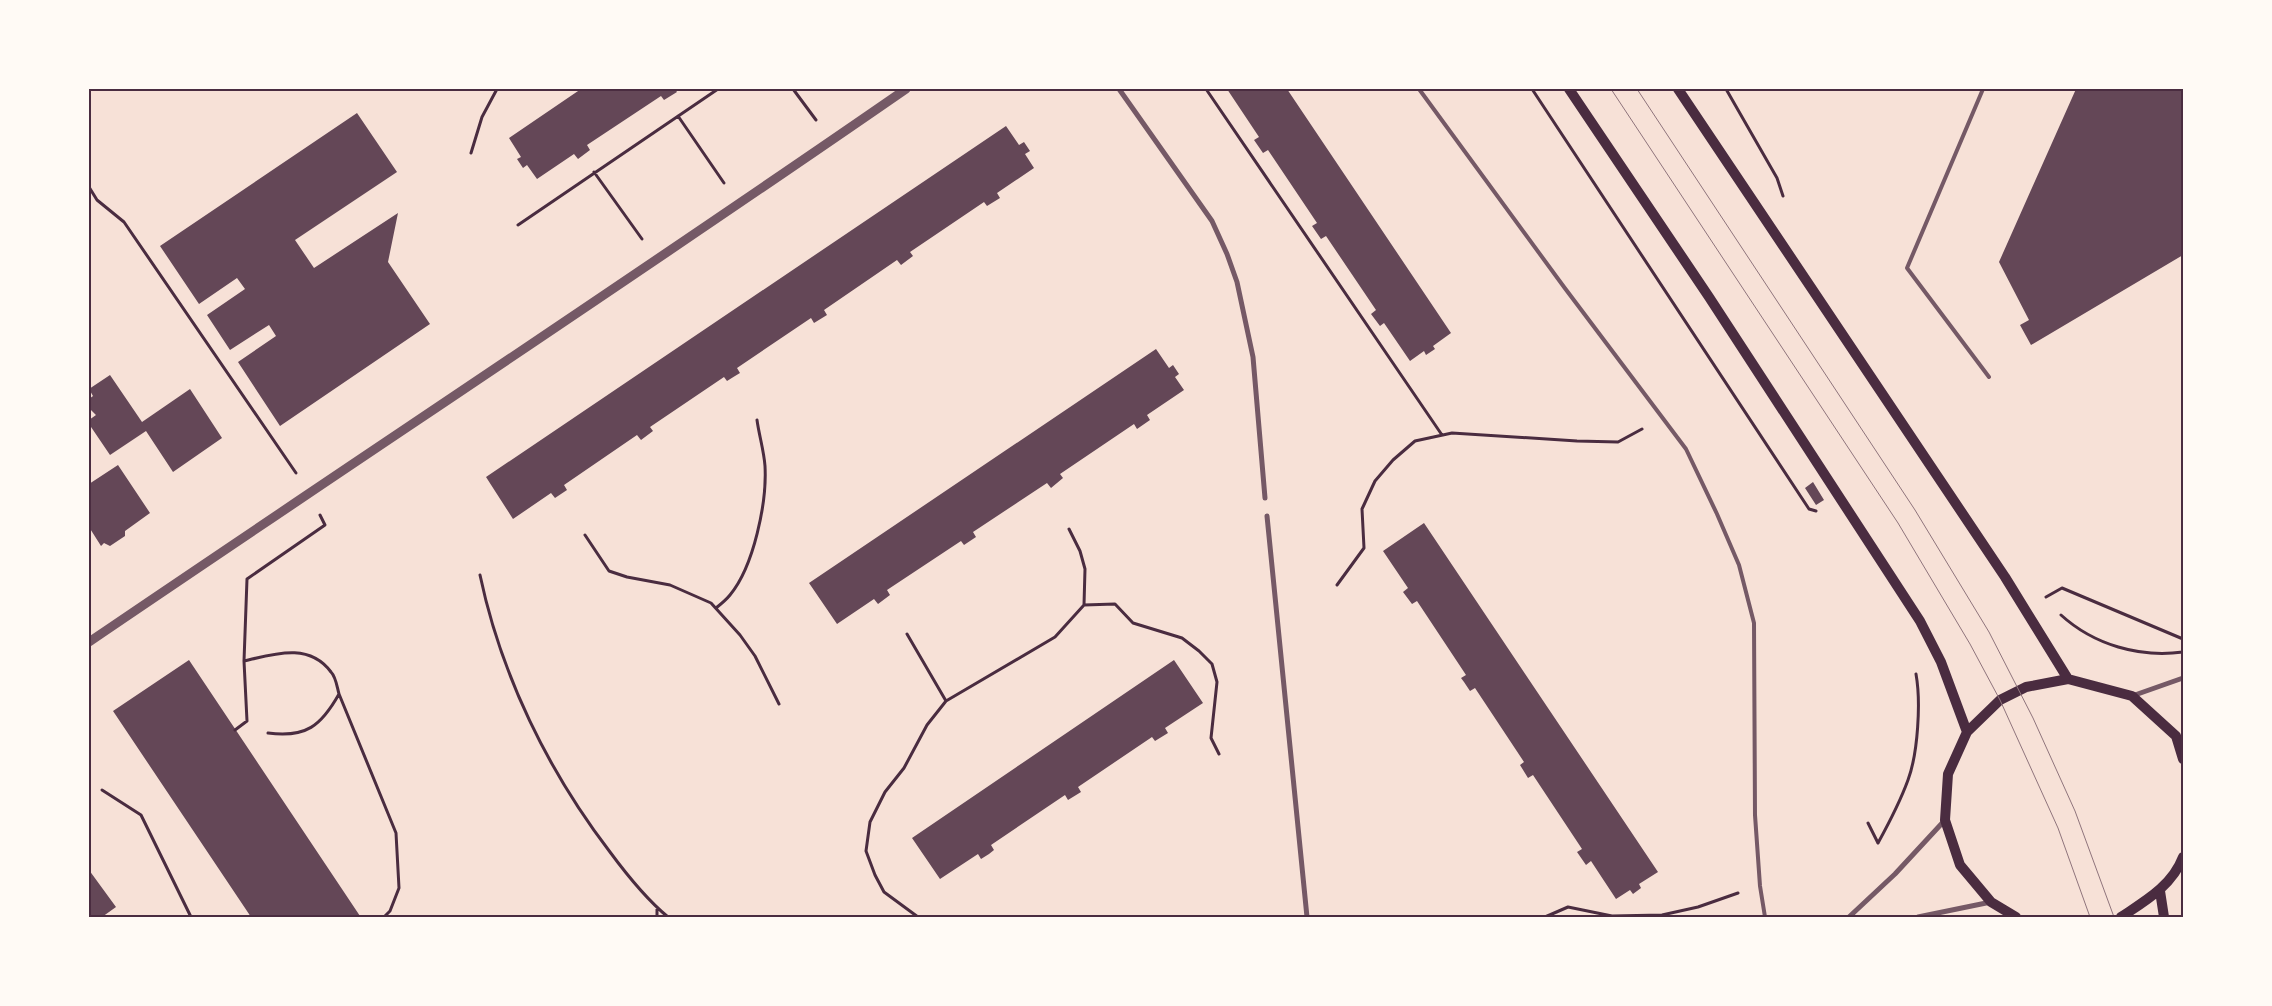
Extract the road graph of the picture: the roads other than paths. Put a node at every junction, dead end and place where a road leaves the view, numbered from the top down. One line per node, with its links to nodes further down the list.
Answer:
1 (906, 89): 10 (street)
2 (1119, 89): 8 (street)
3 (1419, 89): 21 (lane)
4 (1569, 89): 14 (main road)
5 (1678, 89): 12 (main road)
6 (1983, 89): 7 (lane)
7 (1989, 377)
8 (1265, 498)
9 (1267, 516): 20 (street)
10 (89, 642)
11 (2183, 678): 13 (street)
12 (2068, 679): 13 (main road); 14 (main road)
13 (2132, 696): 15 (main road)
14 (1967, 732): 16 (main road)
15 (2183, 759)
16 (1945, 820): 19 (main road); 22 (street)
17 (2183, 857): 18 (main road)
18 (2160, 891): 25 (main road); 26 (main road)
19 (1991, 902): 23 (street); 24 (main road)
20 (1307, 917)
21 (1765, 917)
22 (1849, 917)
23 (1918, 917)
24 (2016, 917)
25 (2120, 917)
26 (2164, 917)

